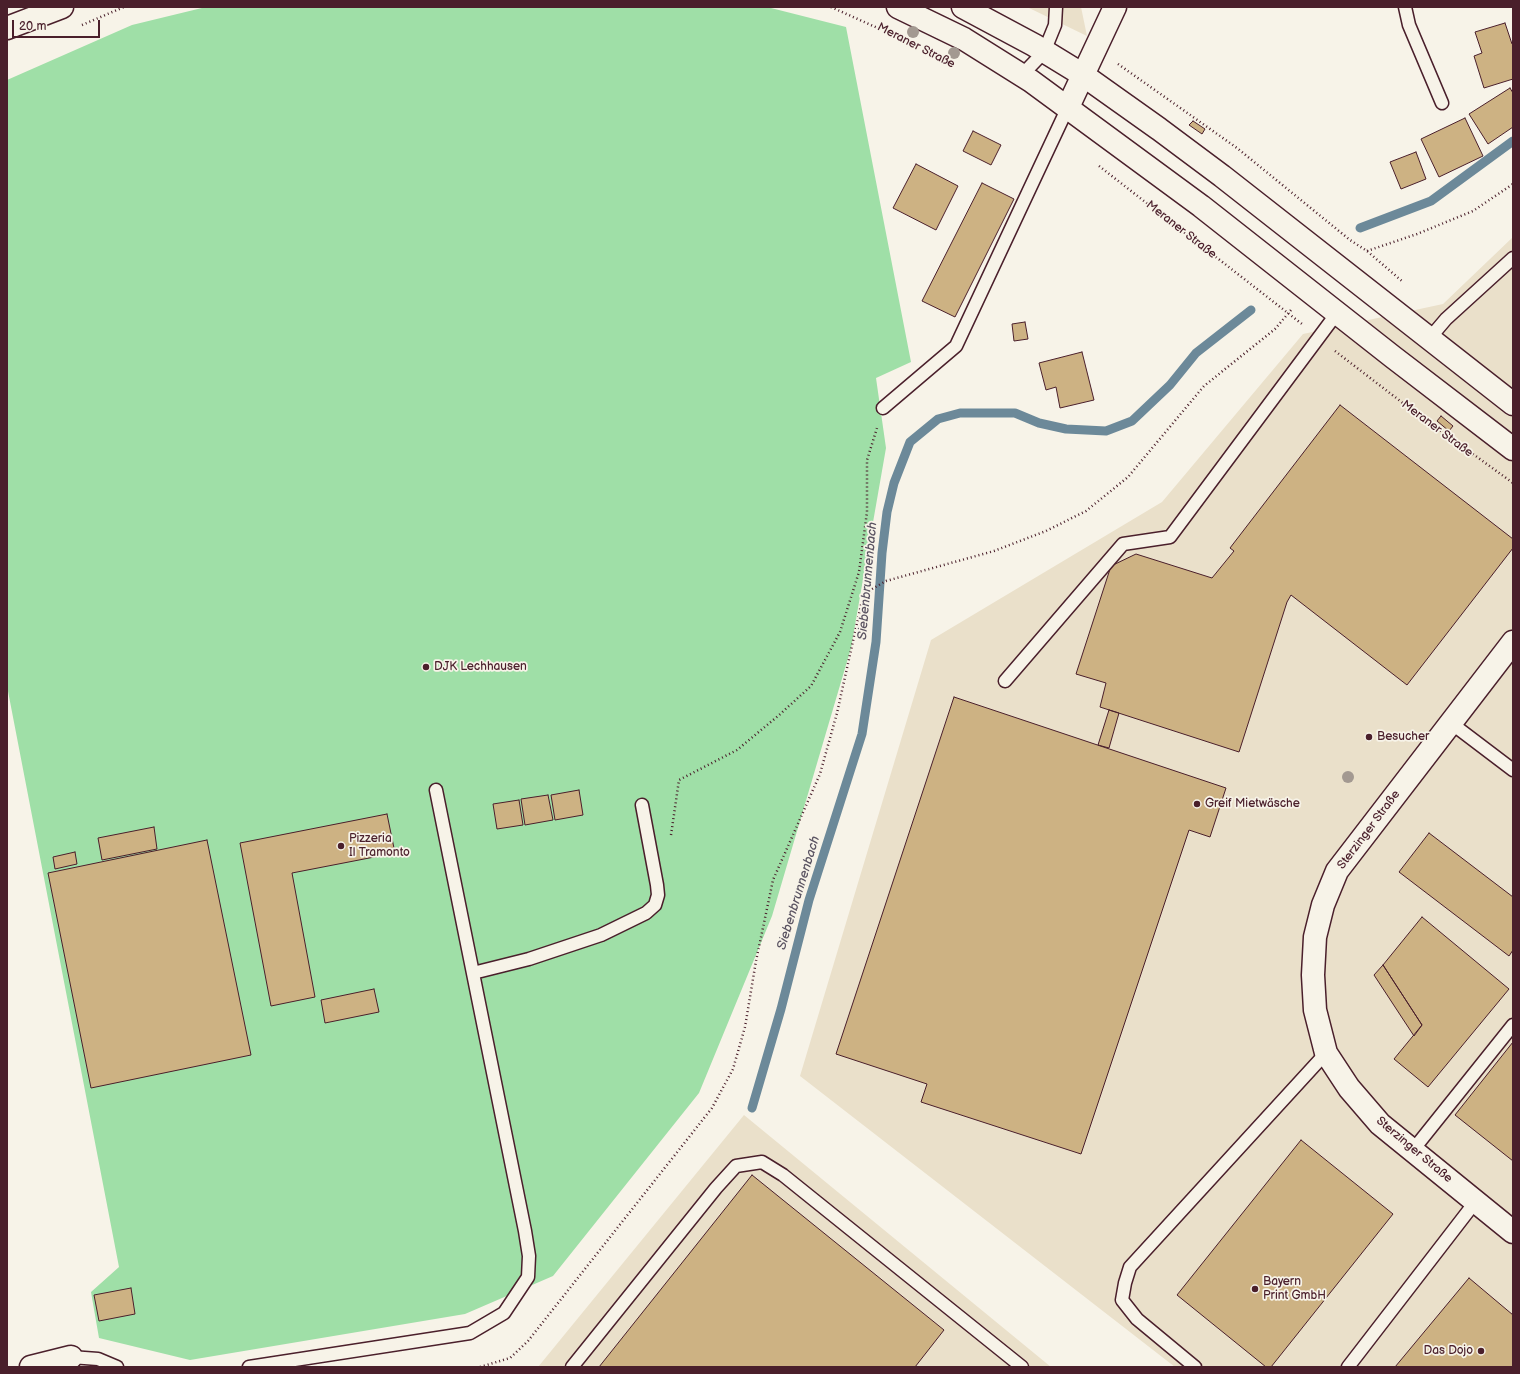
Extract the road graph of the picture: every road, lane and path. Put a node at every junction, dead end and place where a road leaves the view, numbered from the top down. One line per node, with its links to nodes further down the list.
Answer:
1 (62, 7): 8 (main road)
2 (831, 7): 9 (path, Meraner Straße)
3 (898, 7): 11 (main road)
4 (963, 7): 10 (main road)
5 (1056, 7): 10 (lane)
6 (1115, 7): 12 (main road)
7 (1405, 7): 13 (lane)
8 (7, 28)
9 (882, 30)
10 (1044, 52): 11 (lane); 12 (main road)
11 (1022, 75): 14 (main road)
12 (1083, 75): 14 (main road); 24 (main road)
13 (1442, 104)
14 (1068, 107): 21 (main road); 26 (lane)
15 (1237, 148): 16 (path)
16 (1234, 152)
17 (1094, 162): 22 (path, Meraner Straße)
18 (1513, 184): 19 (path)
19 (1367, 251)
20 (1513, 258): 24 (lane)
21 (1337, 313): 23 (lane); 27 (main road)
22 (1288, 314): 23 (path, Meraner Straße); 46 (path)
23 (1319, 338): 28 (path, Meraner Straße); 30 (lane)
24 (1429, 339): 25 (main road)
25 (1513, 404)
26 (883, 408): 35 (path)
27 (1513, 449)
28 (1513, 483)
29 (1513, 642): 31 (main road, Sterzinger Straße)
30 (1005, 681)
31 (1451, 723): 32 (lane); 38 (main road, Sterzinger Straße)
32 (1513, 770)
33 (436, 790): 36 (lane)
34 (642, 805): 35 (lane)
35 (654, 866): 36 (lane)
36 (473, 973): 45 (lane)
37 (1513, 1025): 39 (lane)
38 (1326, 1053): 39 (main road, Sterzinger Straße); 49 (lane)
39 (1413, 1150): 40 (main road, Sterzinger Straße)
40 (1476, 1201): 41 (main road, Sterzinger Straße); 50 (lane)
41 (1513, 1231)
42 (71, 1357): 43 (main road); 44 (lane)
43 (31, 1367)
44 (117, 1367)
45 (249, 1367)
46 (480, 1367)
47 (572, 1367): 48 (lane)
48 (1022, 1367)
49 (1195, 1367)
50 (1348, 1367)

